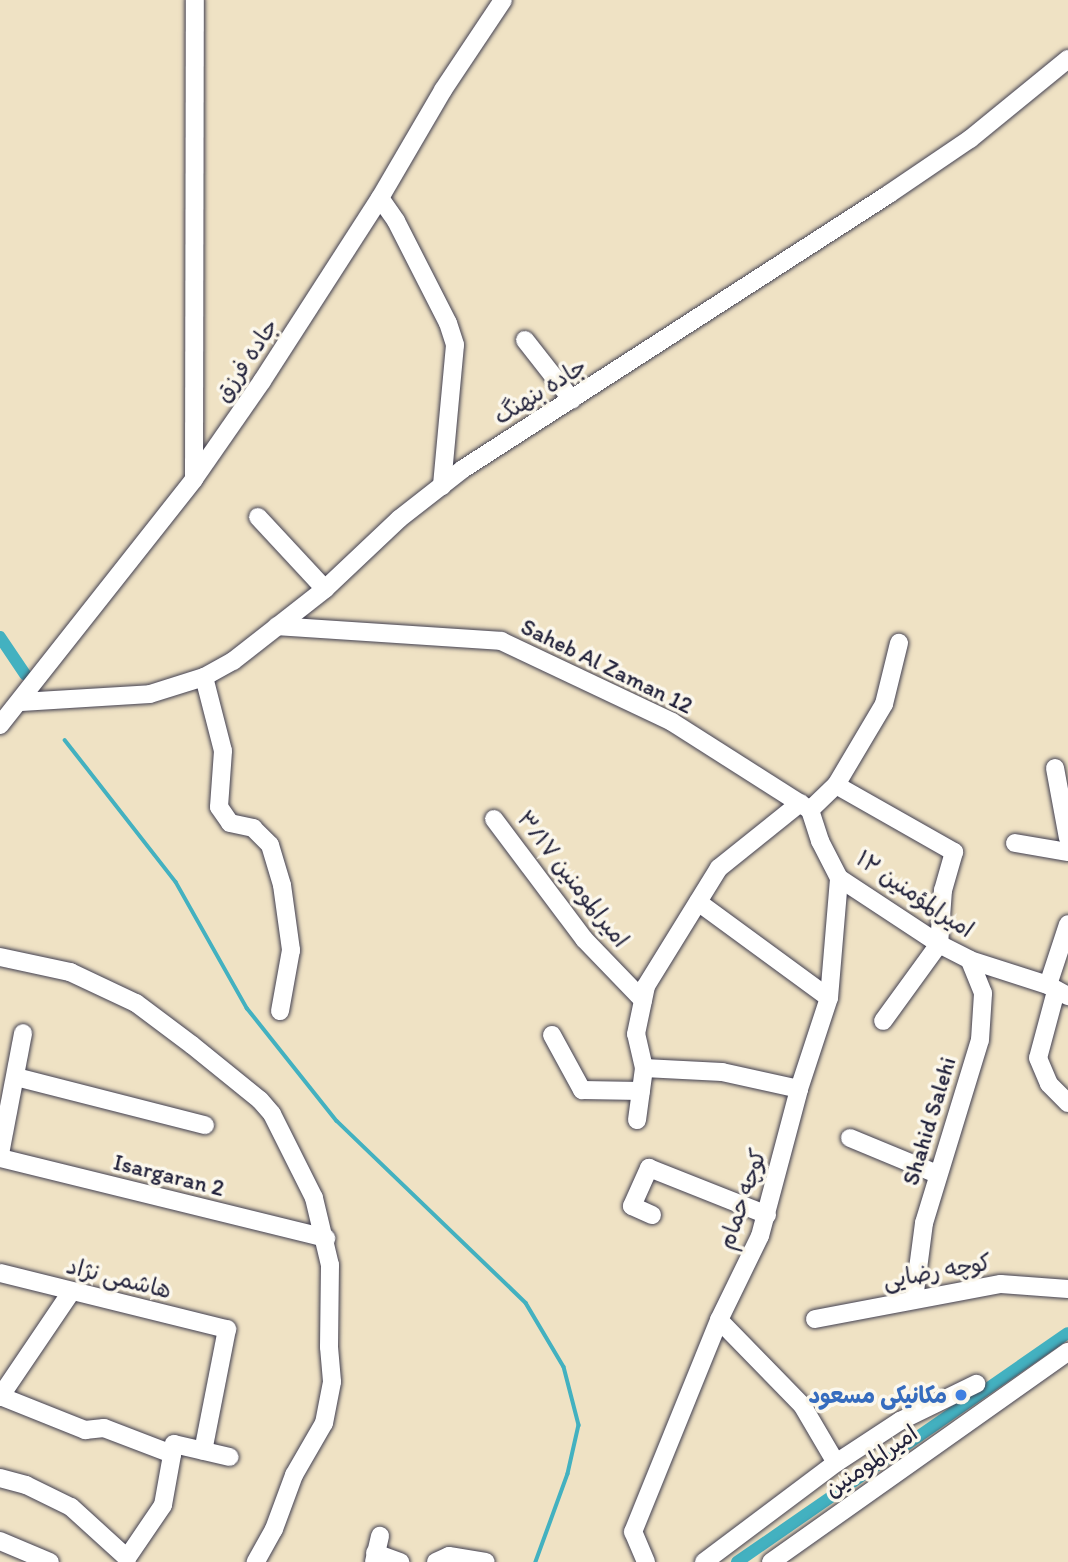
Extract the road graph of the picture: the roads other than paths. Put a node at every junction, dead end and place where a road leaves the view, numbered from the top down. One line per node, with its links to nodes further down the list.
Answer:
1 (195, 0): 7 (street)
2 (503, 0): 4 (street, جاده فرزق)
3 (1068, 59): 6 (street, جاده بنهنگ)
4 (380, 198): 7 (street, جاده فرزق); 8 (street)
5 (525, 340): 6 (street)
6 (572, 400): 8 (street, جاده بنهنگ)
7 (194, 479): 14 (street, جاده فرزق)
8 (442, 486): 10 (street, جاده بنهنگ)
9 (258, 517): 10 (street)
10 (325, 589): 11 (street, جاده بنهنگ)
11 (277, 626): 13 (street, جاده بنهنگ); 18 (street, Saheb Al Zaman 12)
12 (899, 643): 17 (street)
13 (204, 677): 14 (street, جاده بنهنگ); 32 (street)
14 (22, 702): 15 (street, جاده فرزق)
15 (0, 725)
16 (1055, 768): 20 (street)
17 (836, 785): 18 (street); 26 (street)
18 (805, 807): 23 (street, امیرالمؤمنین ۱۲); 24 (street)
19 (495, 819): 31 (street, امیرالمومنین ۳/۱۷)
20 (1068, 838)
21 (1015, 843): 22 (street)
22 (1068, 852)
23 (839, 878): 26 (street, امیرالمؤمنین ۱۲); 30 (street, کوچه حمام)
24 (698, 902): 30 (street); 31 (street)
25 (1068, 925): 29 (street)
26 (939, 944): 28 (street, امیرالمؤمنین ۱۲); 33 (street)
27 (0, 957): 48 (street)
28 (970, 960): 29 (street, امیرالمؤمنین ۱۲); 45 (street, Shahid Salehi)
29 (1057, 991): 40 (street)
30 (829, 998): 38 (street, کوچه حمام)
31 (643, 1000): 36 (street)
32 (280, 1011)
33 (883, 1021)
34 (23, 1033): 37 (street)
35 (552, 1035): 39 (street)
36 (644, 1068): 38 (street); 39 (street)
37 (16, 1077): 42 (street); 44 (street)
38 (799, 1089): 47 (street, کوچه حمام)
39 (641, 1091): 41 (street)
40 (1068, 1103)
41 (637, 1120)
42 (205, 1125)
43 (850, 1138): 45 (street)
44 (0, 1156): 48 (street, Isargaran 2)
45 (937, 1174): 52 (street, Shahid Salehi)
46 (652, 1215): 47 (street)
47 (767, 1215): 54 (street, کوچه حمام)
48 (326, 1237): 66 (street)
49 (0, 1273): 51 (street, هاشمی نژاد)
50 (1068, 1289): 52 (street, کوچه رضایی)
51 (71, 1292): 57 (street); 59 (street, هاشمی نژاد)
52 (914, 1299): 53 (street, کوچه رضایی)
53 (815, 1319)
54 (719, 1320): 61 (street); 70 (street, کوچه حمام)
55 (1068, 1352): 72 (street, امیرالمومنین)
56 (976, 1384): 61 (street)
57 (0, 1396): 58 (street)
58 (173, 1449): 59 (street); 62 (street)
59 (203, 1451): 60 (street)
60 (230, 1457)
61 (836, 1463): 71 (street)
62 (0, 1478)
63 (0, 1541): 65 (street)
64 (376, 1550): 67 (street)
65 (50, 1562)
66 (256, 1562)
67 (400, 1562)
68 (436, 1562): 69 (street)
69 (486, 1562)
70 (646, 1562)
71 (704, 1562)
72 (771, 1562)

